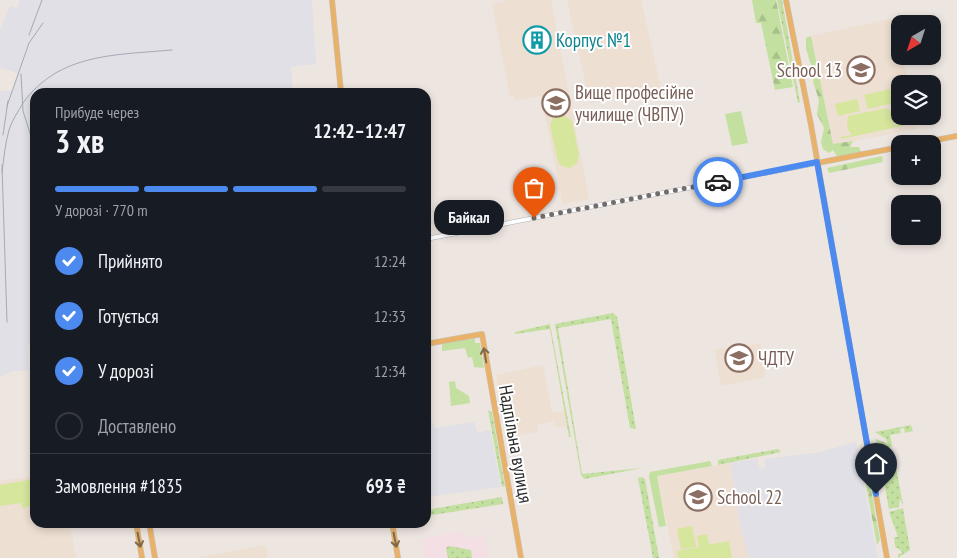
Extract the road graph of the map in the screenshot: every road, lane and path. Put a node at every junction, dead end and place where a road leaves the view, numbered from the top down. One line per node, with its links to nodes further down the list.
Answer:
1 (332, 0): 3 (main road)
2 (786, 0): 7 (main road)
3 (341, 88)
4 (957, 136): 5 (main road)
5 (941, 139)
6 (891, 148): 7 (main road)
7 (817, 162): 8 (street); 17 (main road)
8 (431, 238)
9 (431, 343): 16 (main road, Надпільна вулиця, one-way to 9)
10 (137, 528): 13 (main road, one-way to 13)
11 (149, 528): 14 (main road)
12 (393, 528): 15 (main road, one-way to 15)
13 (142, 558)
14 (155, 558)
15 (398, 558)
16 (521, 558)
17 (887, 558)

